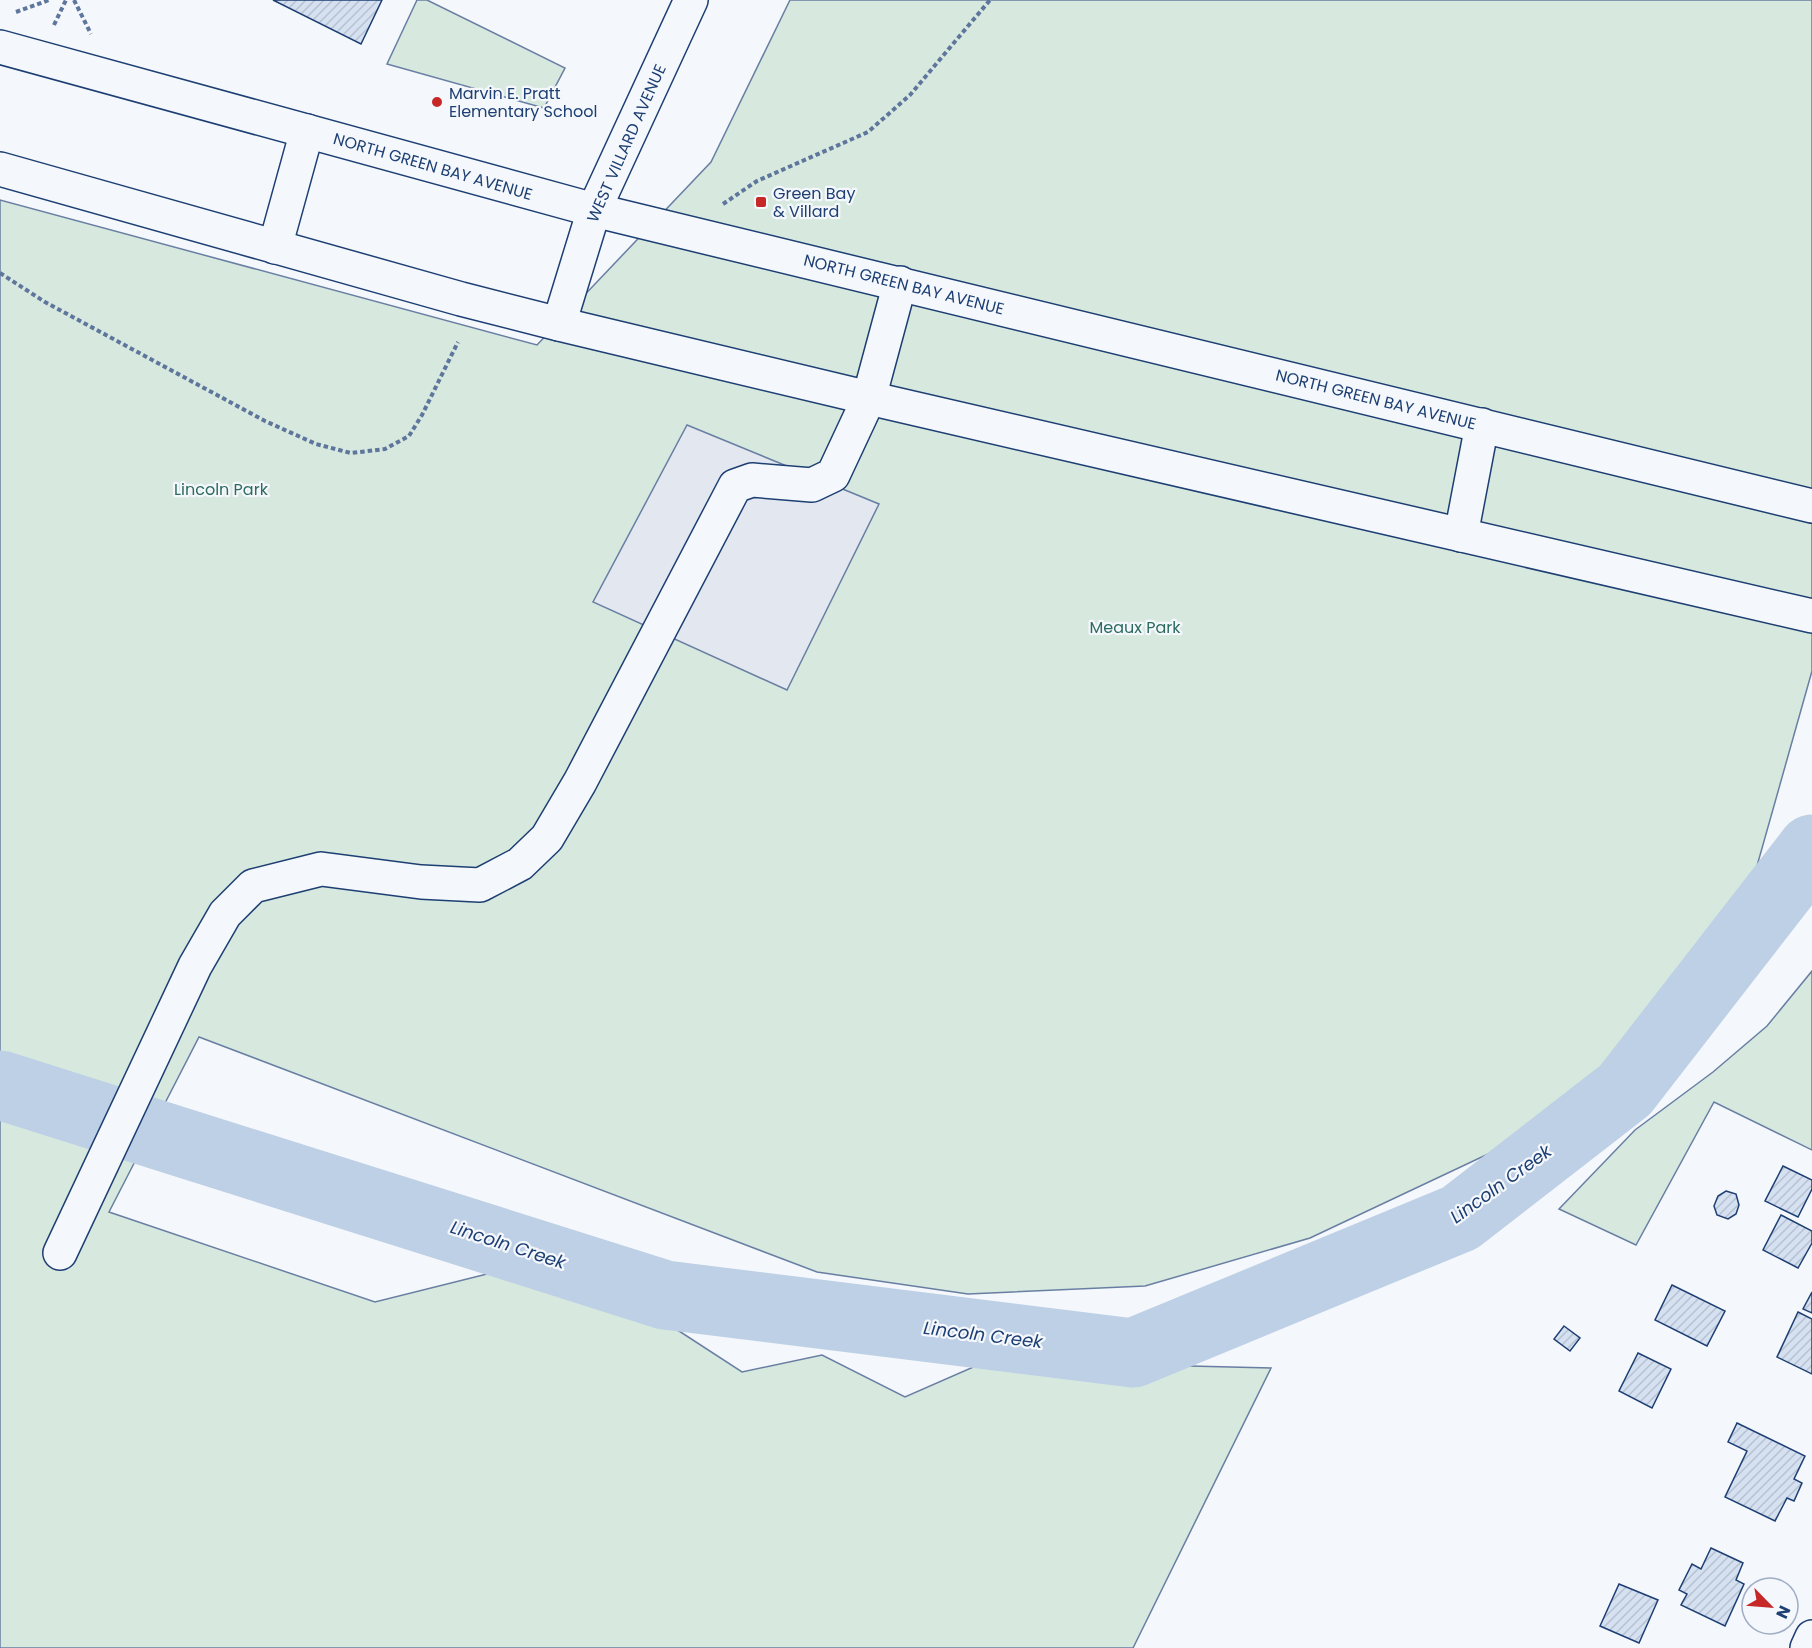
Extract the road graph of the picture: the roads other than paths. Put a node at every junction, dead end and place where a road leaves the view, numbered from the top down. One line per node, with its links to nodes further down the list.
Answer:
1 (691, 0): 5 (main road, WEST VILLARD AVENUE)
2 (0, 47): 3 (main road, NORTH GREEN BAY AVENUE)
3 (308, 131): 5 (main road, NORTH GREEN BAY AVENUE); 6 (main road)
4 (0, 169): 6 (main road)
5 (594, 210): 7 (main road, NORTH GREEN BAY AVENUE); 8 (main road, WEST VILLARD AVENUE)
6 (275, 247): 8 (main road)
7 (900, 283): 9 (main road); 10 (main road, NORTH GREEN BAY AVENUE)
8 (559, 324): 9 (main road)
9 (869, 398): 12 (main road); 14 (main road)
10 (1482, 425): 11 (main road, NORTH GREEN BAY AVENUE); 12 (main road)
11 (1812, 506)
12 (1461, 535): 13 (main road)
13 (1808, 615)
14 (60, 1253)
15 (1812, 1637): 16 (main road)
16 (1807, 1648)

